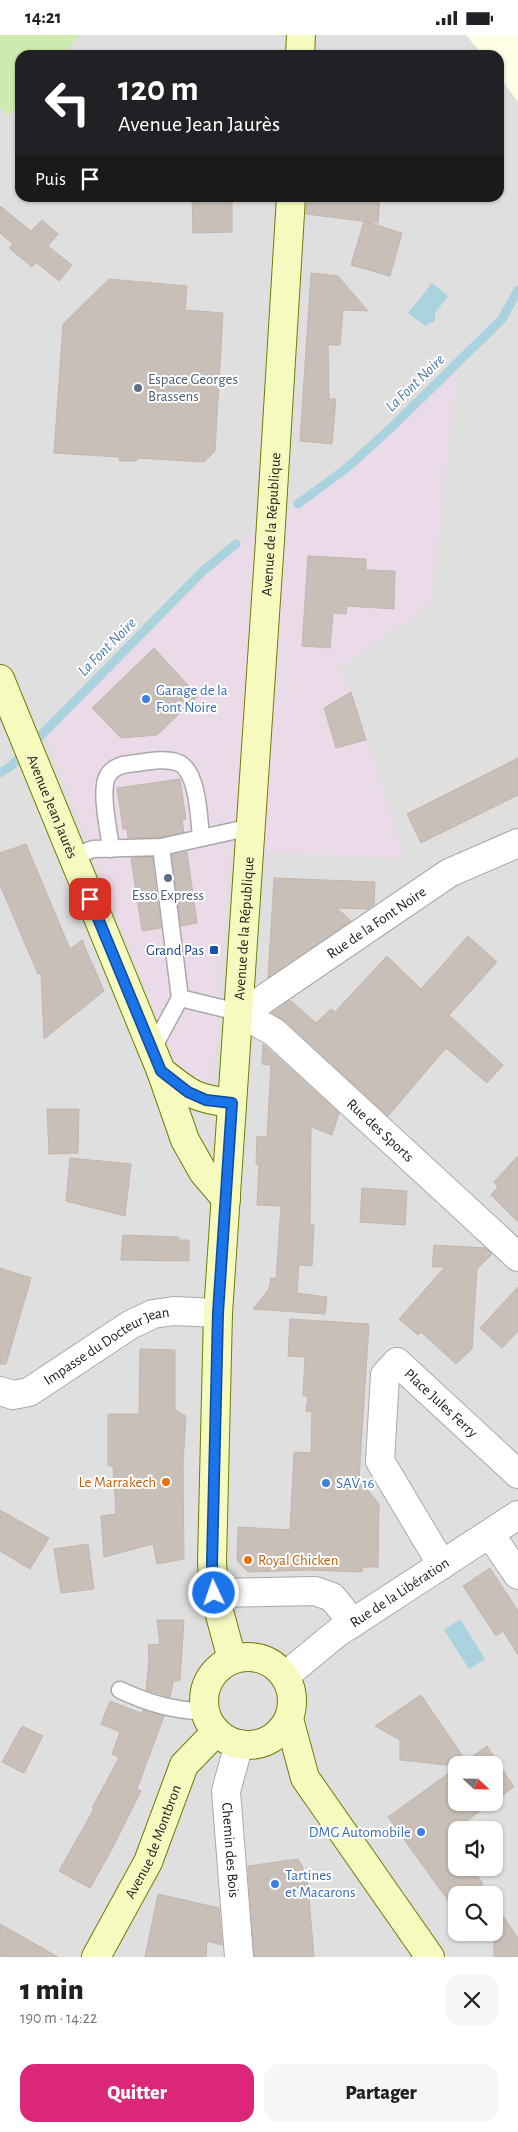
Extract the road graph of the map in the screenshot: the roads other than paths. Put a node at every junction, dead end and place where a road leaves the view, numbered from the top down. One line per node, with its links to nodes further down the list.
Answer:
1 (301, 35): 2 (main road)
2 (300, 50)
3 (291, 202): 5 (main road, Avenue de la République)
4 (0, 679): 10 (main road, Avenue Jean Jaurès)
5 (251, 827): 6 (lane); 12 (main road, Avenue de la République)
6 (202, 837): 8 (lane); 9 (lane)
7 (518, 843): 12 (street, Rue de la Font Noire)
8 (161, 847): 9 (lane); 11 (lane)
9 (111, 849): 10 (lane)
10 (72, 857): 13 (main road, Avenue Jean Jaurès)
11 (180, 998): 12 (lane); 13 (lane)
12 (238, 1012): 14 (main road, Avenue de la République); 16 (street, Rue des Sports)
13 (157, 1061): 14 (main road, Avenue Jean Jaurès); 15 (main road, Avenue Jean Jaurès)
14 (232, 1103): 15 (main road, Avenue de la République)
15 (226, 1199): 17 (main road, Avenue de la République)
16 (518, 1257)
17 (218, 1313): 18 (street, Impasse du Docteur Jean); 24 (main road, Avenue de la République)
18 (0, 1391)
19 (518, 1474): 22 (street, Place Jules Ferry)
20 (518, 1515): 21 (street, Rue de la Libération)
21 (490, 1534): 22 (street, Rue de la Libération); 23 (street)
22 (442, 1565): 25 (street, Rue de la Libération)
23 (518, 1575)
24 (214, 1593): 25 (street); 26 (main road, Avenue de la République)
25 (353, 1623): 27 (street, Rue de la Libération)
26 (232, 1659): 27 (main road); 30 (main road)
27 (285, 1676): 29 (main road)
28 (120, 1690): 30 (lane)
29 (289, 1719): 30 (main road); 31 (main road)
30 (229, 1733): 31 (main road); 32 (main road, Avenue de Montbron); 33 (street, Chemin des Bois)
31 (305, 1778): 34 (main road)
32 (96, 1957)
33 (239, 1957)
34 (430, 1957)

